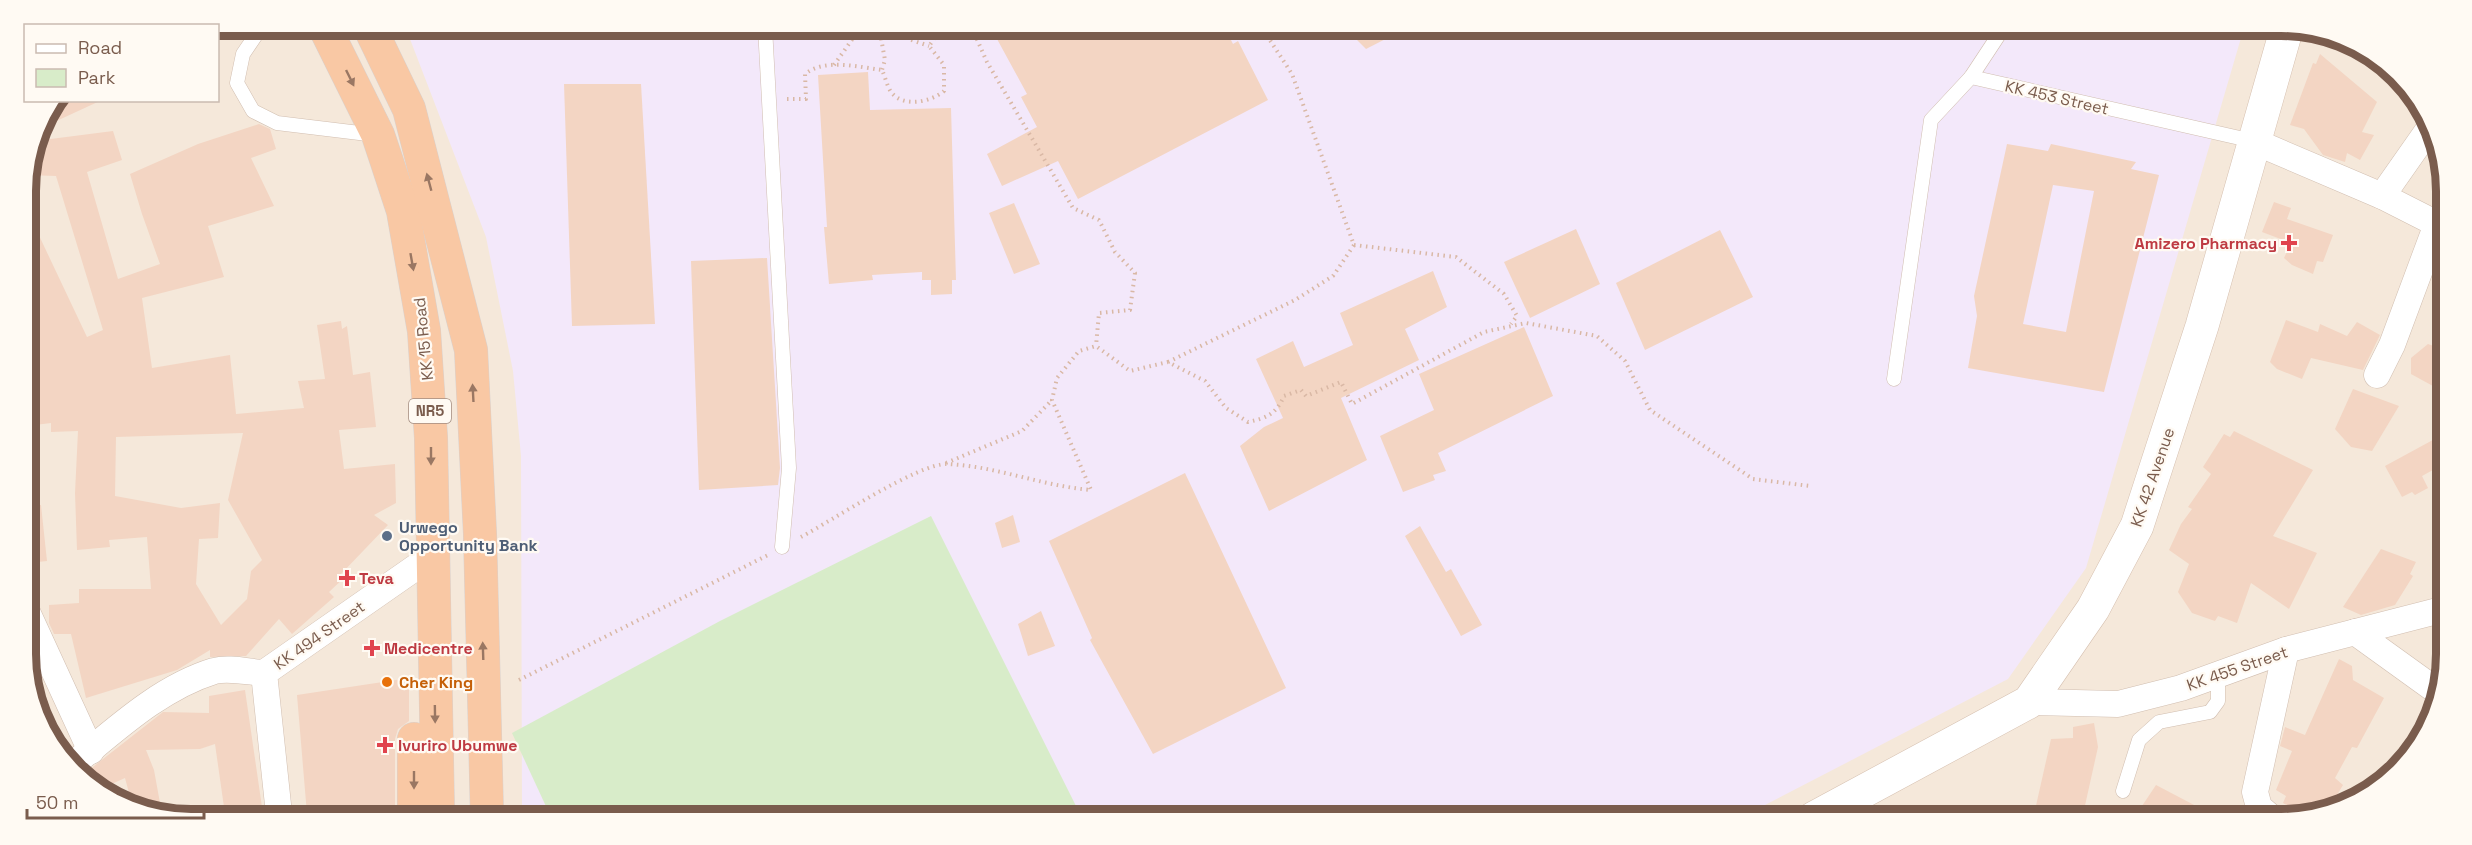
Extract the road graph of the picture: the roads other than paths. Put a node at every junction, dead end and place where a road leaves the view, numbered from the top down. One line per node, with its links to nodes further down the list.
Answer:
1 (255, 36): 9 (lane)
2 (329, 36): 9 (highway, KK 15 Road / NR5, one-way to 9)
3 (374, 36): 16 (highway, NR5, one-way to 3)
4 (765, 36): 17 (lane)
5 (1998, 36): 7 (lane)
6 (2284, 36): 10 (main road, KK 42 Avenue)
7 (1971, 77): 10 (lane, KK 453 Street); 15 (lane)
8 (2425, 134): 11 (street)
9 (378, 135): 18 (highway, KK 15 Road / NR5, one-way to 18)
10 (2253, 141): 11 (street, KK 453 Street); 26 (main road, KK 42 Avenue)
11 (2382, 196): 12 (street, KK 453 Street)
12 (2436, 223)
13 (2436, 235): 14 (street)
14 (2377, 375)
15 (1894, 379)
16 (478, 505): 32 (highway, NR5, one-way to 16); 33 (highway)
17 (782, 547)
18 (432, 556): 23 (street, KK 494 Street); 30 (highway, one-way to 30); 31 (highway, KK 15 Road / NR5, one-way to 31)
19 (2436, 611): 20 (street, KK 455 Street)
20 (2355, 632): 22 (street, KK 455 Street); 25 (street)
21 (36, 648): 27 (street)
22 (2286, 650): 24 (street, KK 455 Street); 35 (street)
23 (264, 674): 27 (street, KK 494 Street); 29 (street, KK 494 Street)
24 (2218, 675): 26 (street, KK 455 Street); 28 (lane)
25 (2432, 688)
26 (2029, 702): 34 (main road, KK 42 Avenue)
27 (81, 759)
28 (2123, 791)
29 (278, 809)
30 (414, 809)
31 (438, 809)
32 (487, 809)
33 (508, 809)
34 (1831, 809)
35 (2261, 809)

